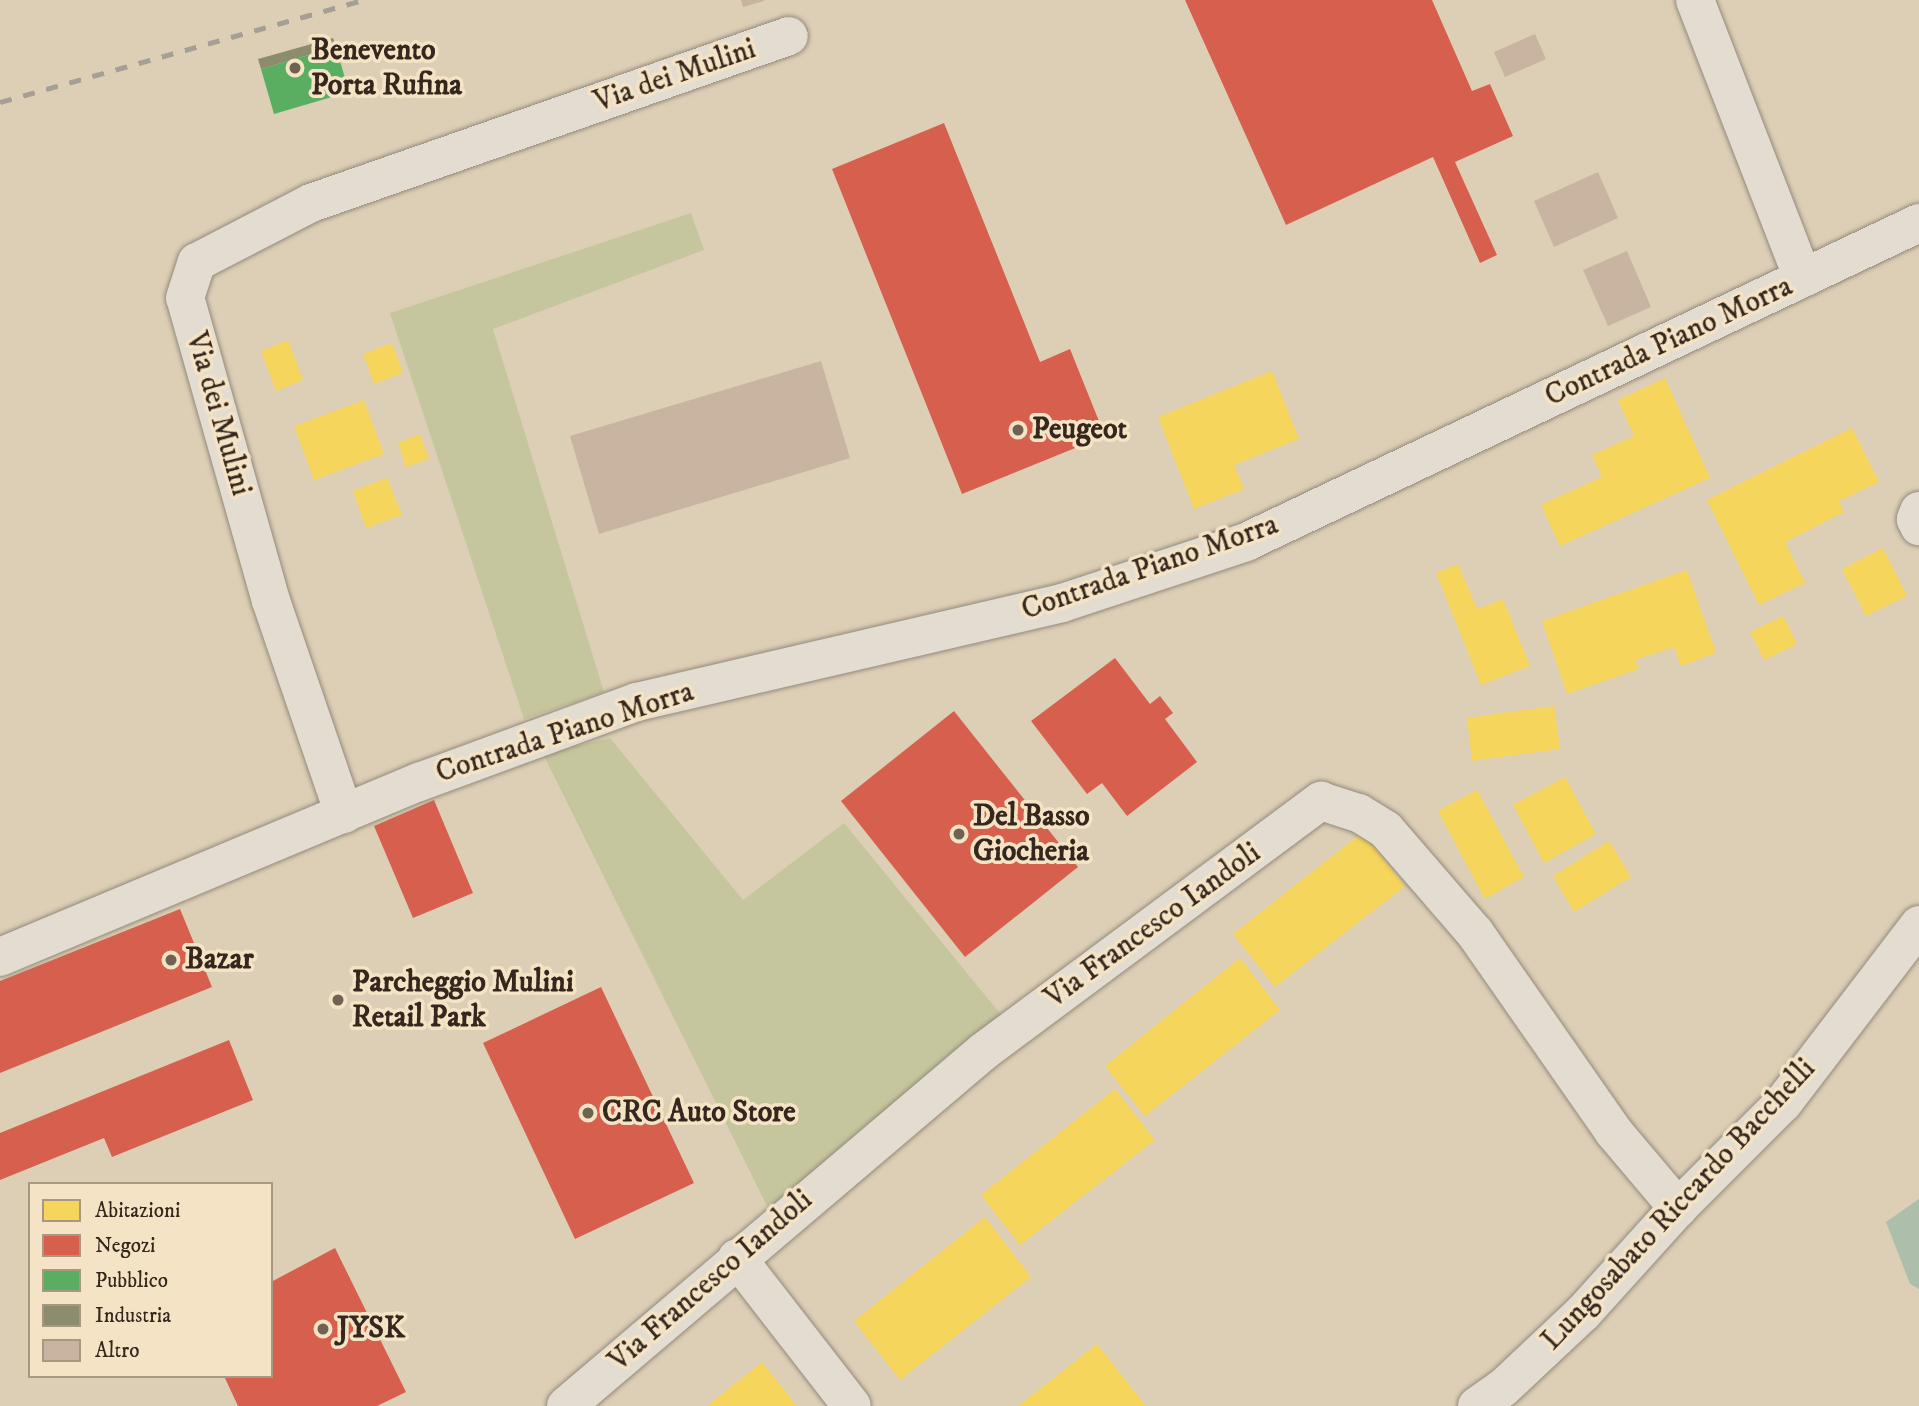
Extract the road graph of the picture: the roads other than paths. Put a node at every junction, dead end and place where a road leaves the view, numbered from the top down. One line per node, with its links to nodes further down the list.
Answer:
1 (1695, 0): 4 (street)
2 (789, 36): 7 (street, Via dei Mulini)
3 (1919, 223): 4 (street, Contrada Piano Morra)
4 (1803, 278): 7 (street, Contrada Piano Morra)
5 (1919, 511): 6 (street)
6 (1919, 526)
7 (344, 814): 9 (street)
8 (1919, 925): 10 (street, Lungosabato Riccardo Bacchelli)
9 (0, 957)
10 (1678, 1208): 11 (street, Via Francesco Iandoli); 14 (street, Lungosabato Riccardo Bacchelli)
11 (737, 1258): 12 (street, Via Francesco Iandoli); 13 (street)
12 (566, 1406)
13 (852, 1406)
14 (1478, 1406)

